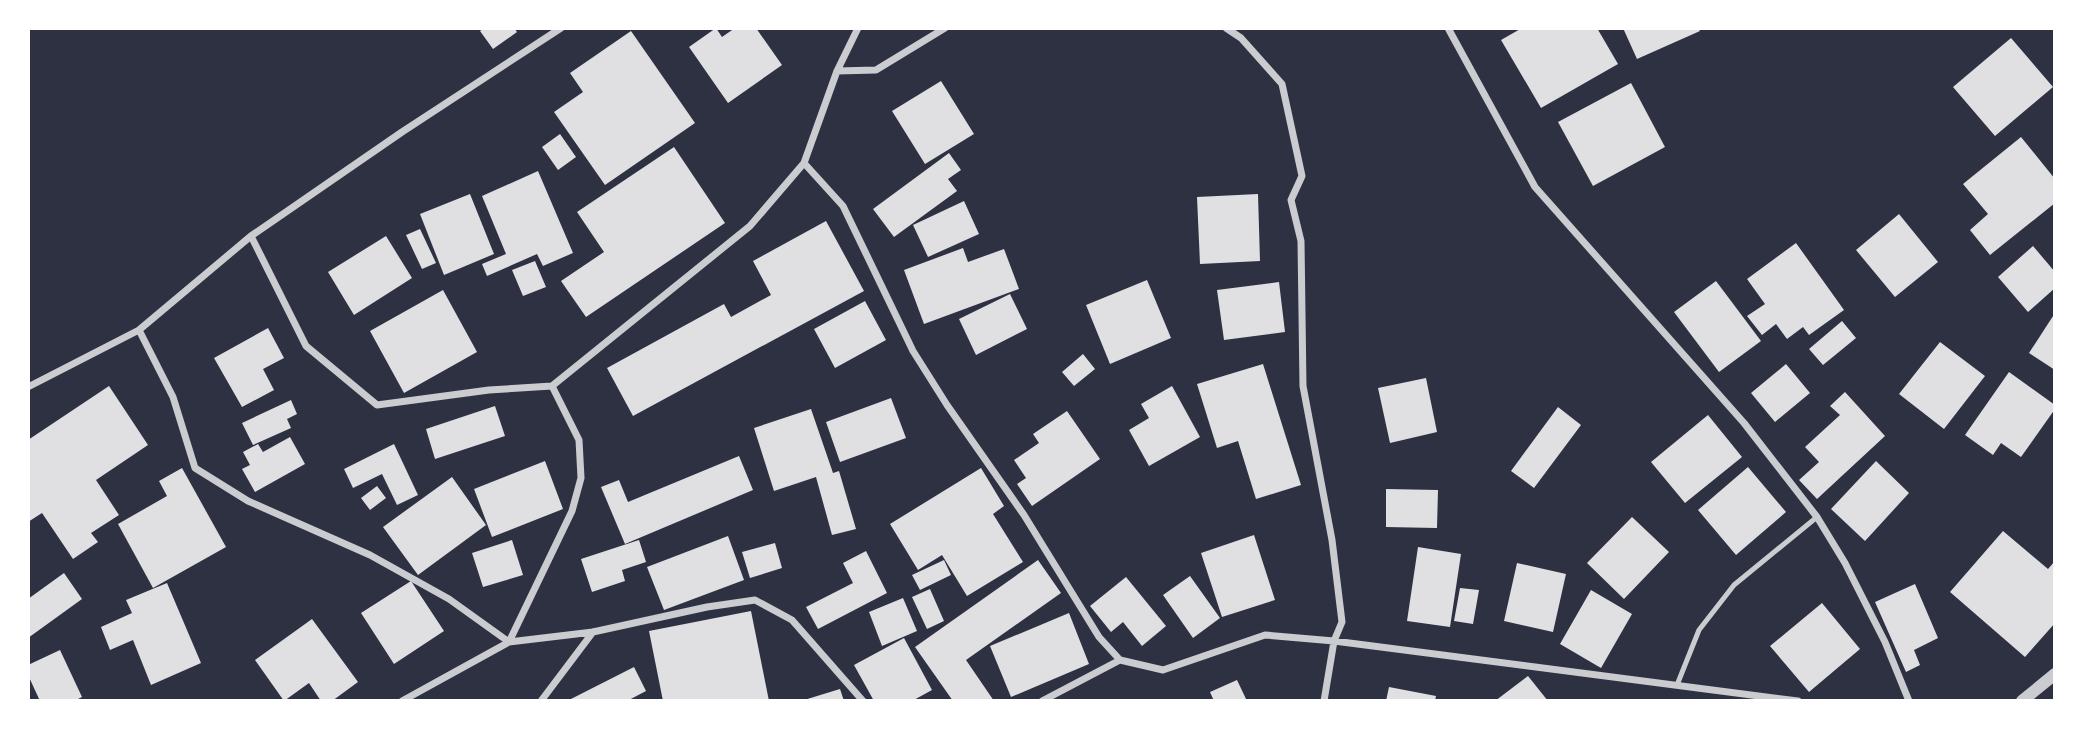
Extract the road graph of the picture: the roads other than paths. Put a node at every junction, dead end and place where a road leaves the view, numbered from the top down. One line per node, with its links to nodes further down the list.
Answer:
1 (561, 28): 8 (street)
2 (858, 28): 6 (street)
3 (945, 28): 6 (street)
4 (1226, 28): 14 (street)
5 (1448, 28): 12 (street)
6 (837, 71): 7 (street)
7 (804, 163): 10 (street); 16 (street)
8 (251, 236): 9 (street); 10 (street)
9 (139, 330): 11 (street); 15 (street)
10 (552, 386): 15 (street)
11 (28, 387)
12 (1817, 517): 18 (lane); 25 (street)
13 (593, 632): 15 (street); 20 (street); 21 (street)
14 (1334, 641): 16 (street); 18 (street); 23 (street)
15 (509, 642): 19 (street)
16 (1119, 660): 22 (street)
17 (2055, 674): 26 (street)
18 (1677, 685): 24 (street)
19 (402, 701)
20 (541, 701)
21 (863, 701)
22 (1042, 701)
23 (1324, 701)
24 (1798, 701)
25 (1909, 701)
26 (2022, 701)

